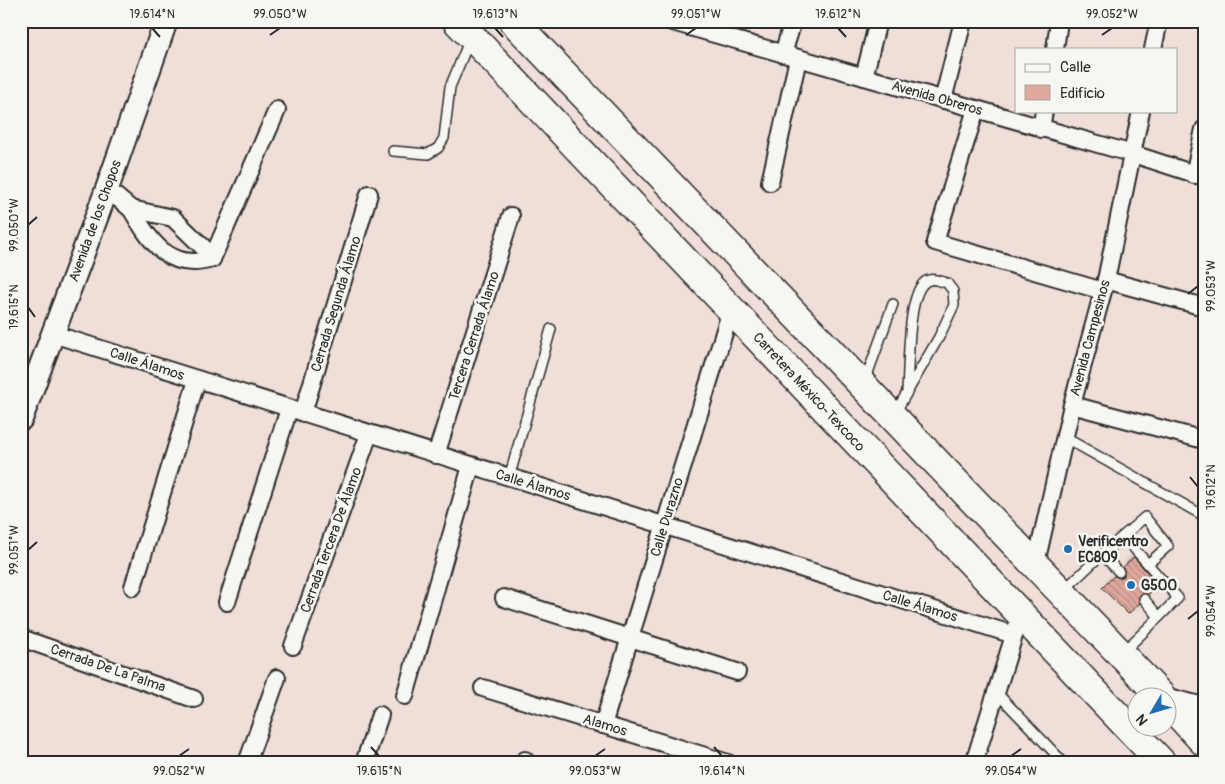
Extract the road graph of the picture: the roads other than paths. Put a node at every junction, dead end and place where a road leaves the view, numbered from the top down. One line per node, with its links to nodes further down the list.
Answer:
1 (166, 21): 26 (street, Avenida de los Chopos)
2 (513, 21): 38 (highway)
3 (669, 21): 9 (street, Avenida Obreros)
4 (792, 21): 13 (street)
5 (878, 21): 14 (street)
6 (963, 21): 15 (street)
7 (1059, 21): 11 (street)
8 (1159, 21): 12 (street)
9 (707, 27): 13 (street, Avenida Obreros)
10 (464, 29): 22 (lane); 34 (highway, Carretera México-Texcoco)
11 (1055, 48)
12 (1153, 48)
13 (790, 56): 14 (street, Avenida Obreros); 25 (street)
14 (864, 77): 15 (street, Avenida Obreros)
15 (943, 100): 16 (street, Avenida Obreros)
16 (976, 109): 20 (street, Avenida Obreros); 31 (street)
17 (277, 110): 30 (street)
18 (1044, 112): 20 (street)
19 (1142, 112): 23 (street, Avenida Campesinos)
20 (1041, 129): 23 (street, Avenida Obreros)
21 (1204, 129): 24 (street)
22 (393, 151)
23 (1133, 154): 24 (street, Avenida Obreros); 31 (street, Avenida Campesinos)
24 (1199, 176)
25 (770, 182)
26 (107, 189): 28 (street); 36 (street, Avenida de los Chopos)
27 (368, 194): 41 (street, Cerrada Segunda Álamo)
28 (131, 209): 30 (street); 30 (street)
29 (512, 216): 47 (street, Tercera Cerrada Álamo)
30 (212, 259)
31 (1104, 285): 33 (street); 40 (street, Avenida Campesinos)
32 (893, 304): 38 (lane)
33 (1204, 307)
34 (731, 310): 51 (street, Calle Durazno); 63 (highway, Carretera México-Texcoco)
35 (552, 330): 49 (lane)
36 (53, 334): 37 (street, Calle Álamos); 43 (street, Avenida de los Chopos)
37 (197, 380): 41 (street, Calle Álamos); 57 (street)
38 (864, 386): 42 (highway)
39 (907, 390): 39 (lane); 42 (lane)
40 (1072, 405): 45 (street, Avenida Campesinos); 46 (street)
41 (296, 411): 44 (street, Calle Álamos); 61 (street, Cerrada Segunda Álamo)
42 (892, 417): 54 (highway)
43 (21, 419)
44 (369, 434): 47 (street, Calle Álamos); 66 (street, Cerrada Tercera De Álamo)
45 (1064, 437): 50 (lane); 54 (street, Avenida Campesinos)
46 (1204, 440)
47 (436, 455): 48 (street, Calle Álamos)
48 (471, 466): 49 (street, Calle Álamos); 73 (street)
49 (509, 478): 51 (street, Calle Álamos)
50 (1204, 516)
51 (664, 527): 63 (street, Calle Álamos); 65 (street, Calle Durazno)
52 (1123, 536): 53 (lane); 55 (lane); 55 (lane)
53 (1102, 554): 56 (lane); 58 (lane)
54 (1036, 563): 58 (highway)
55 (1149, 563): 62 (lane)
56 (1119, 572)
57 (133, 587)
58 (1062, 593): 67 (highway)
59 (504, 598): 65 (street)
60 (1144, 599): 62 (lane)
61 (227, 602)
62 (1159, 617): 67 (lane)
63 (1017, 625): 72 (street); 86 (highway, Carretera México-Texcoco)
64 (21, 638): 74 (street, Cerrada De La Palma)
65 (630, 638): 68 (street); 79 (street, Calle Durazno)
66 (293, 646)
67 (1120, 655): 70 (highway)
68 (737, 672)
69 (277, 678): 81 (street)
70 (1153, 686)
71 (483, 688): 79 (street, Alamos)
72 (996, 692): 84 (street); 85 (lane)
73 (404, 696)
74 (194, 699)
75 (1178, 700): 76 (street)
76 (1204, 706)
77 (1178, 712): 80 (highway)
78 (380, 715): 82 (street)
79 (603, 725): 83 (street, Alamos)
80 (1204, 742)
81 (246, 763)
82 (364, 763)
83 (728, 763)
84 (974, 763)
85 (1064, 763)
86 (1162, 763)

